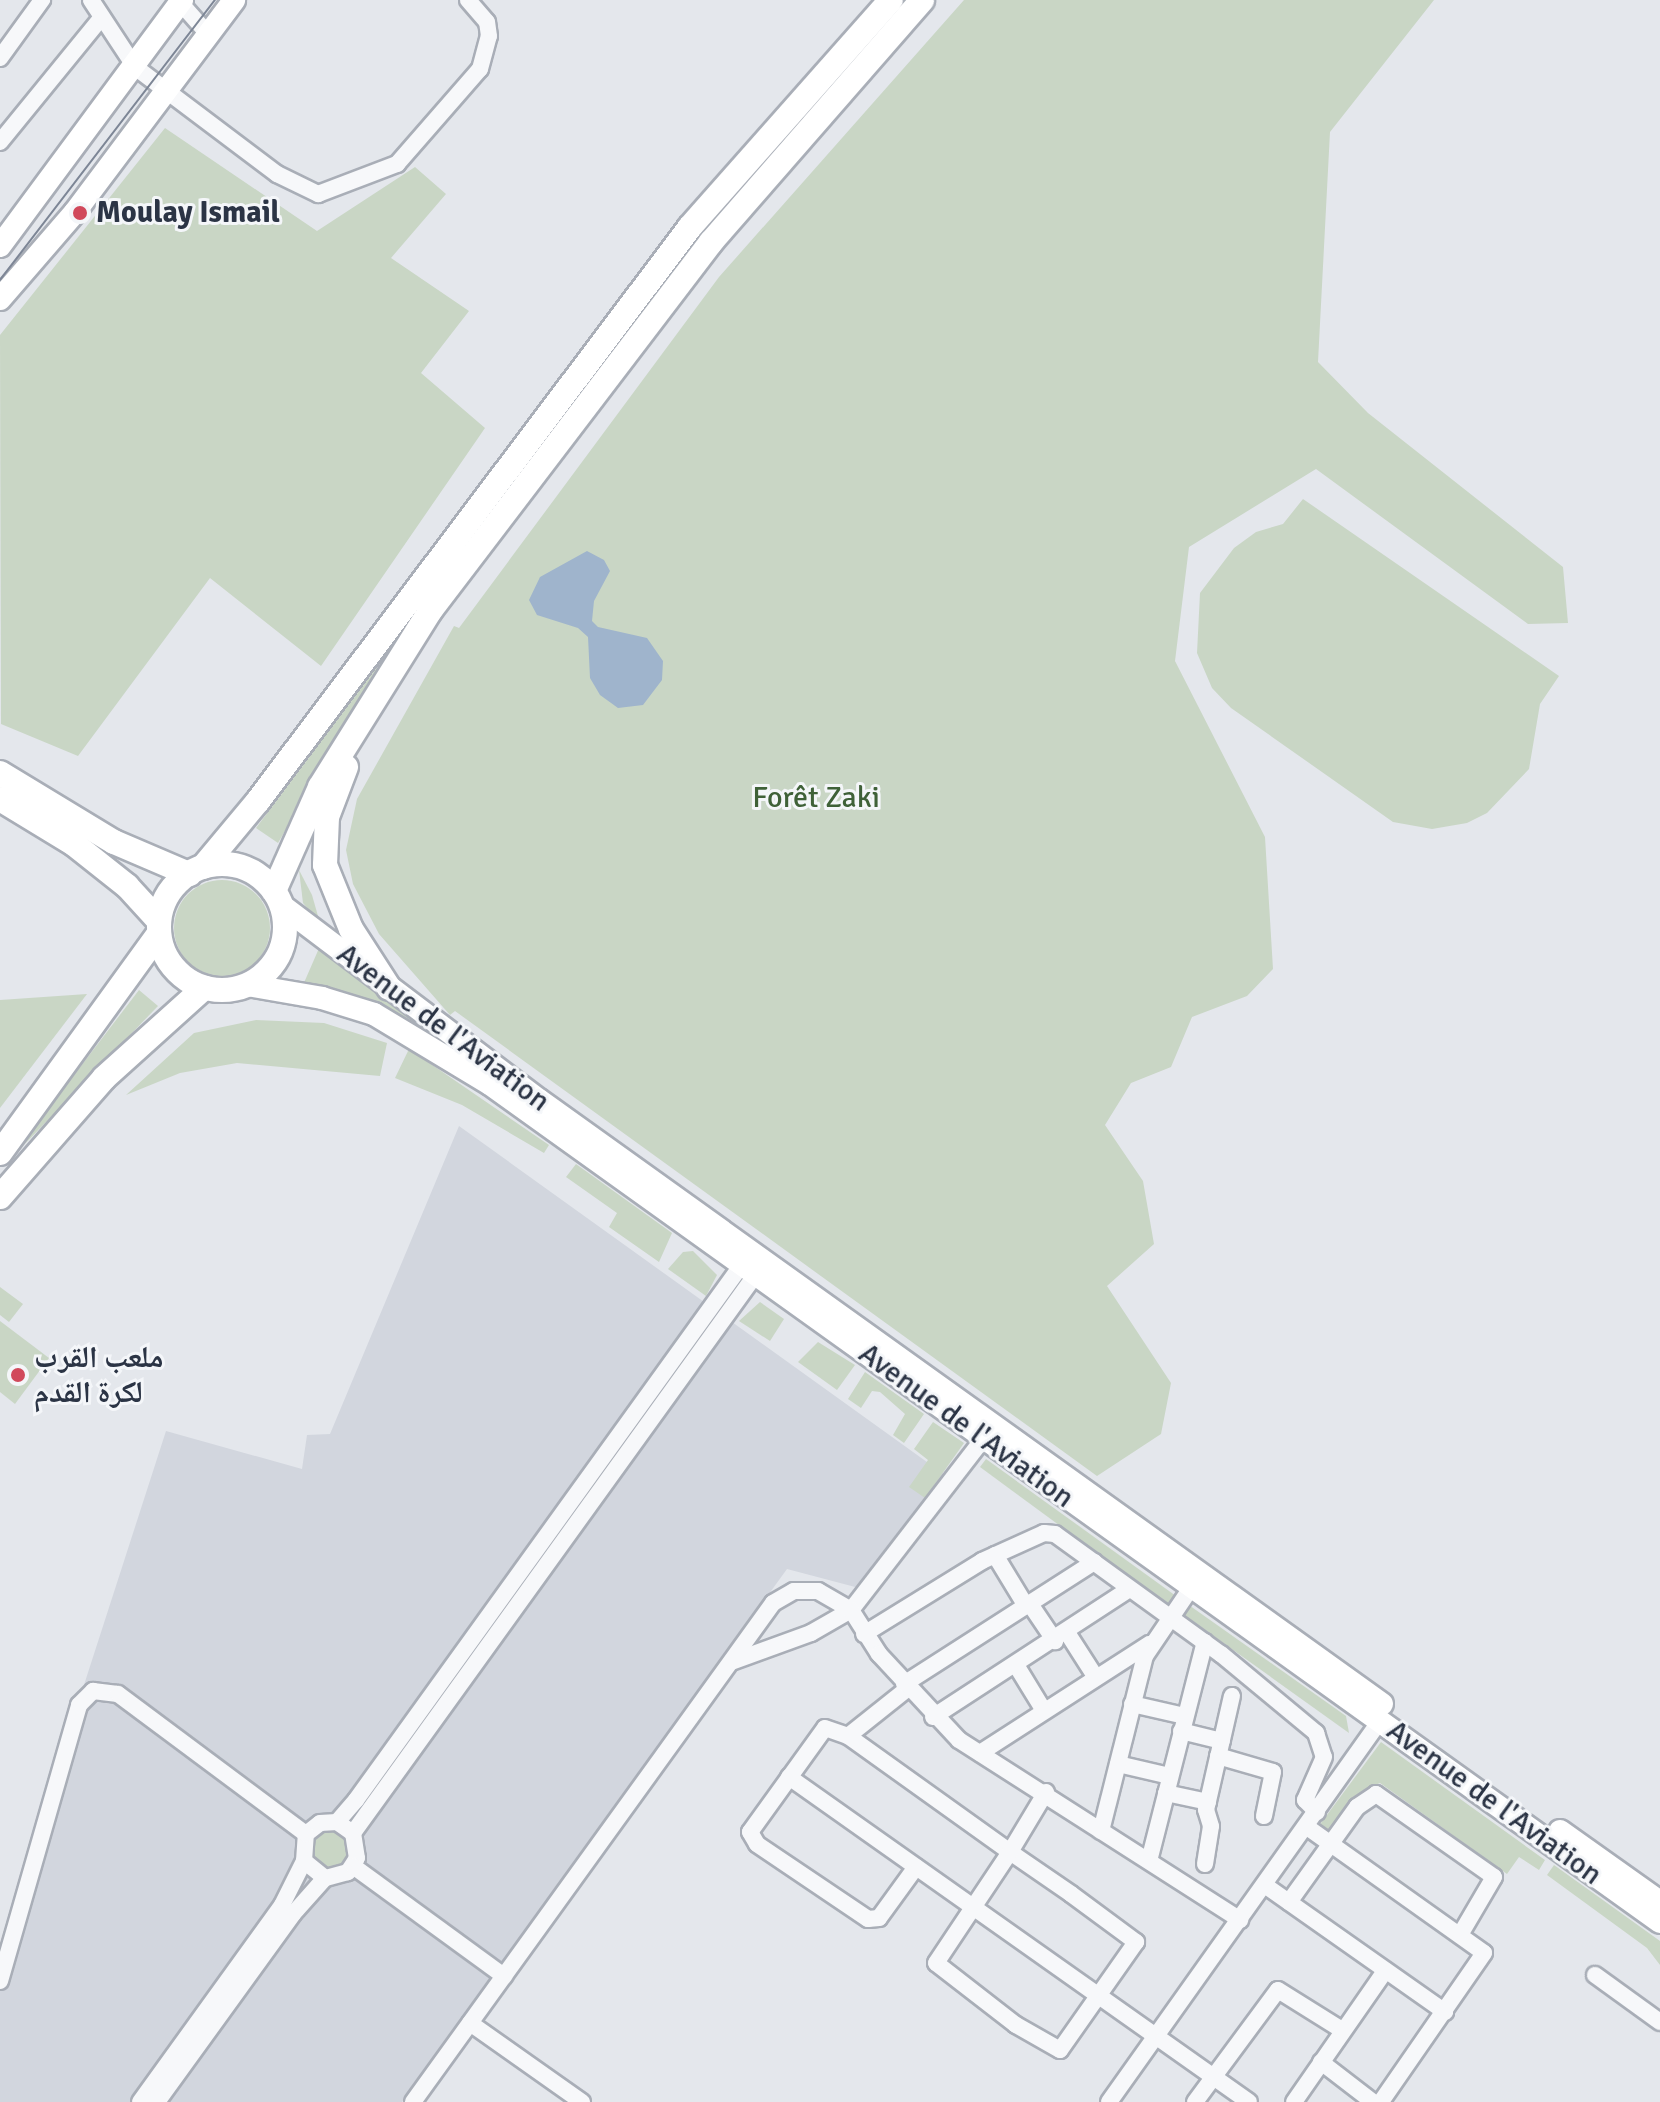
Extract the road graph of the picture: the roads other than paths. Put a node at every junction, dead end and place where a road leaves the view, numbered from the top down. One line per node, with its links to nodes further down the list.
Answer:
1 (42, 0): 10 (street)
2 (91, 0): 8 (street)
3 (234, 0): 9 (main road)
4 (468, 0): 12 (street)
5 (891, 0): 19 (highway)
6 (922, 0): 16 (highway)
7 (180, 1): 9 (street); 11 (main road)
8 (101, 18): 11 (street); 13 (street)
9 (208, 34): 12 (main road)
10 (0, 58)
11 (135, 67): 12 (street); 14 (main road)
12 (167, 88): 15 (main road)
13 (0, 142)
14 (0, 246)
15 (0, 299)
16 (378, 691): 20 (highway); 24 (highway)
17 (0, 773): 19 (highway)
18 (0, 799): 21 (highway)
19 (196, 871): 20 (highway); 21 (highway)
20 (277, 898): 22 (highway); 24 (main road, Avenue de l'Aviation)
21 (159, 927): 23 (highway); 25 (highway)
22 (247, 985): 23 (highway); 27 (main road, Avenue de l'Aviation)
23 (204, 988): 26 (highway)
24 (389, 988): 27 (main road, Avenue de l'Aviation)
25 (0, 1153)
26 (0, 1197)
27 (753, 1263): 28 (main road, Avenue de l'Aviation); 61 (street); 64 (street); 76 (main road, Avenue de l'Aviation)
28 (983, 1439): 31 (main road, Avenue de l'Aviation); 34 (street)
29 (995, 1555): 30 (street); 33 (street); 36 (street)
30 (1094, 1562): 32 (street); 33 (street)
31 (1191, 1588): 35 (street); 48 (main road, Avenue de l'Aviation)
32 (1129, 1589): 35 (street); 37 (street)
33 (1028, 1605): 37 (street); 43 (street)
34 (851, 1610): 36 (street); 40 (street); 40 (street)
35 (1169, 1618): 38 (street); 39 (street)
36 (864, 1634): 43 (street)
37 (1061, 1637): 41 (street); 42 (street)
38 (1150, 1642): 42 (street); 45 (street)
39 (1205, 1642): 49 (street); 59 (street)
40 (729, 1664): 83 (street)
41 (1016, 1665): 46 (street); 47 (street)
42 (1095, 1676): 46 (street)
43 (906, 1686): 47 (street); 50 (street)
44 (1232, 1696): 51 (street)
45 (1132, 1704): 49 (street); 53 (street)
46 (1043, 1709): 52 (street)
47 (933, 1717): 52 (street)
48 (1380, 1721): 59 (street); 79 (main road, Avenue de l'Aviation)
49 (1183, 1723): 51 (street); 54 (street)
50 (848, 1736): 55 (street); 67 (street)
51 (1220, 1748): 58 (street); 60 (street)
52 (980, 1753): 56 (street)
53 (1118, 1764): 54 (street); 63 (street)
54 (1170, 1776): 57 (street)
55 (789, 1777): 72 (street); 72 (street)
56 (1046, 1792): 63 (street); 67 (street)
57 (1166, 1793): 58 (street); 69 (street)
58 (1208, 1802): 70 (street)
59 (1317, 1812): 62 (street)
60 (1264, 1816)
61 (337, 1822): 64 (street); 65 (street)
62 (1307, 1827): 66 (street); 74 (street)
63 (1101, 1831): 69 (street)
64 (353, 1833): 71 (street)
65 (306, 1834): 68 (street); 85 (street)
66 (1331, 1843): 75 (street); 80 (street); 80 (street)
67 (1010, 1852): 77 (street); 86 (street)
68 (304, 1861): 73 (street); 84 (street)
69 (1149, 1861): 78 (street)
70 (1205, 1864)
71 (353, 1866): 73 (street); 83 (street)
72 (916, 1867): 77 (street)
73 (325, 1878): 84 (street)
74 (1266, 1886): 75 (street); 78 (street)
75 (1289, 1902): 81 (street)
76 (1660, 1902)
77 (972, 1906): 86 (street); 86 (street)
78 (1240, 1920): 91 (street)
79 (1660, 1922)
80 (1460, 1935): 87 (street)
81 (1385, 1971): 87 (street); 90 (street)
82 (1595, 1975): 88 (street)
83 (504, 1976): 89 (street)
84 (238, 1978): 92 (street)
85 (0, 1981)
86 (1101, 1996): 91 (street)
87 (1445, 2012): 104 (street)
88 (1660, 2022)
89 (470, 2023): 97 (street); 98 (street)
90 (1342, 2030): 93 (street); 94 (street)
91 (1158, 2035): 94 (street); 99 (street)
92 (189, 2047): 95 (street); 96 (street)
93 (1321, 2062): 102 (street); 103 (street)
94 (1213, 2077): 100 (street); 101 (street)
95 (140, 2102)
96 (157, 2102)
97 (413, 2102)
98 (582, 2102)
99 (1109, 2102)
100 (1195, 2102)
101 (1249, 2102)
102 (1294, 2102)
103 (1373, 2102)
104 (1381, 2102)

